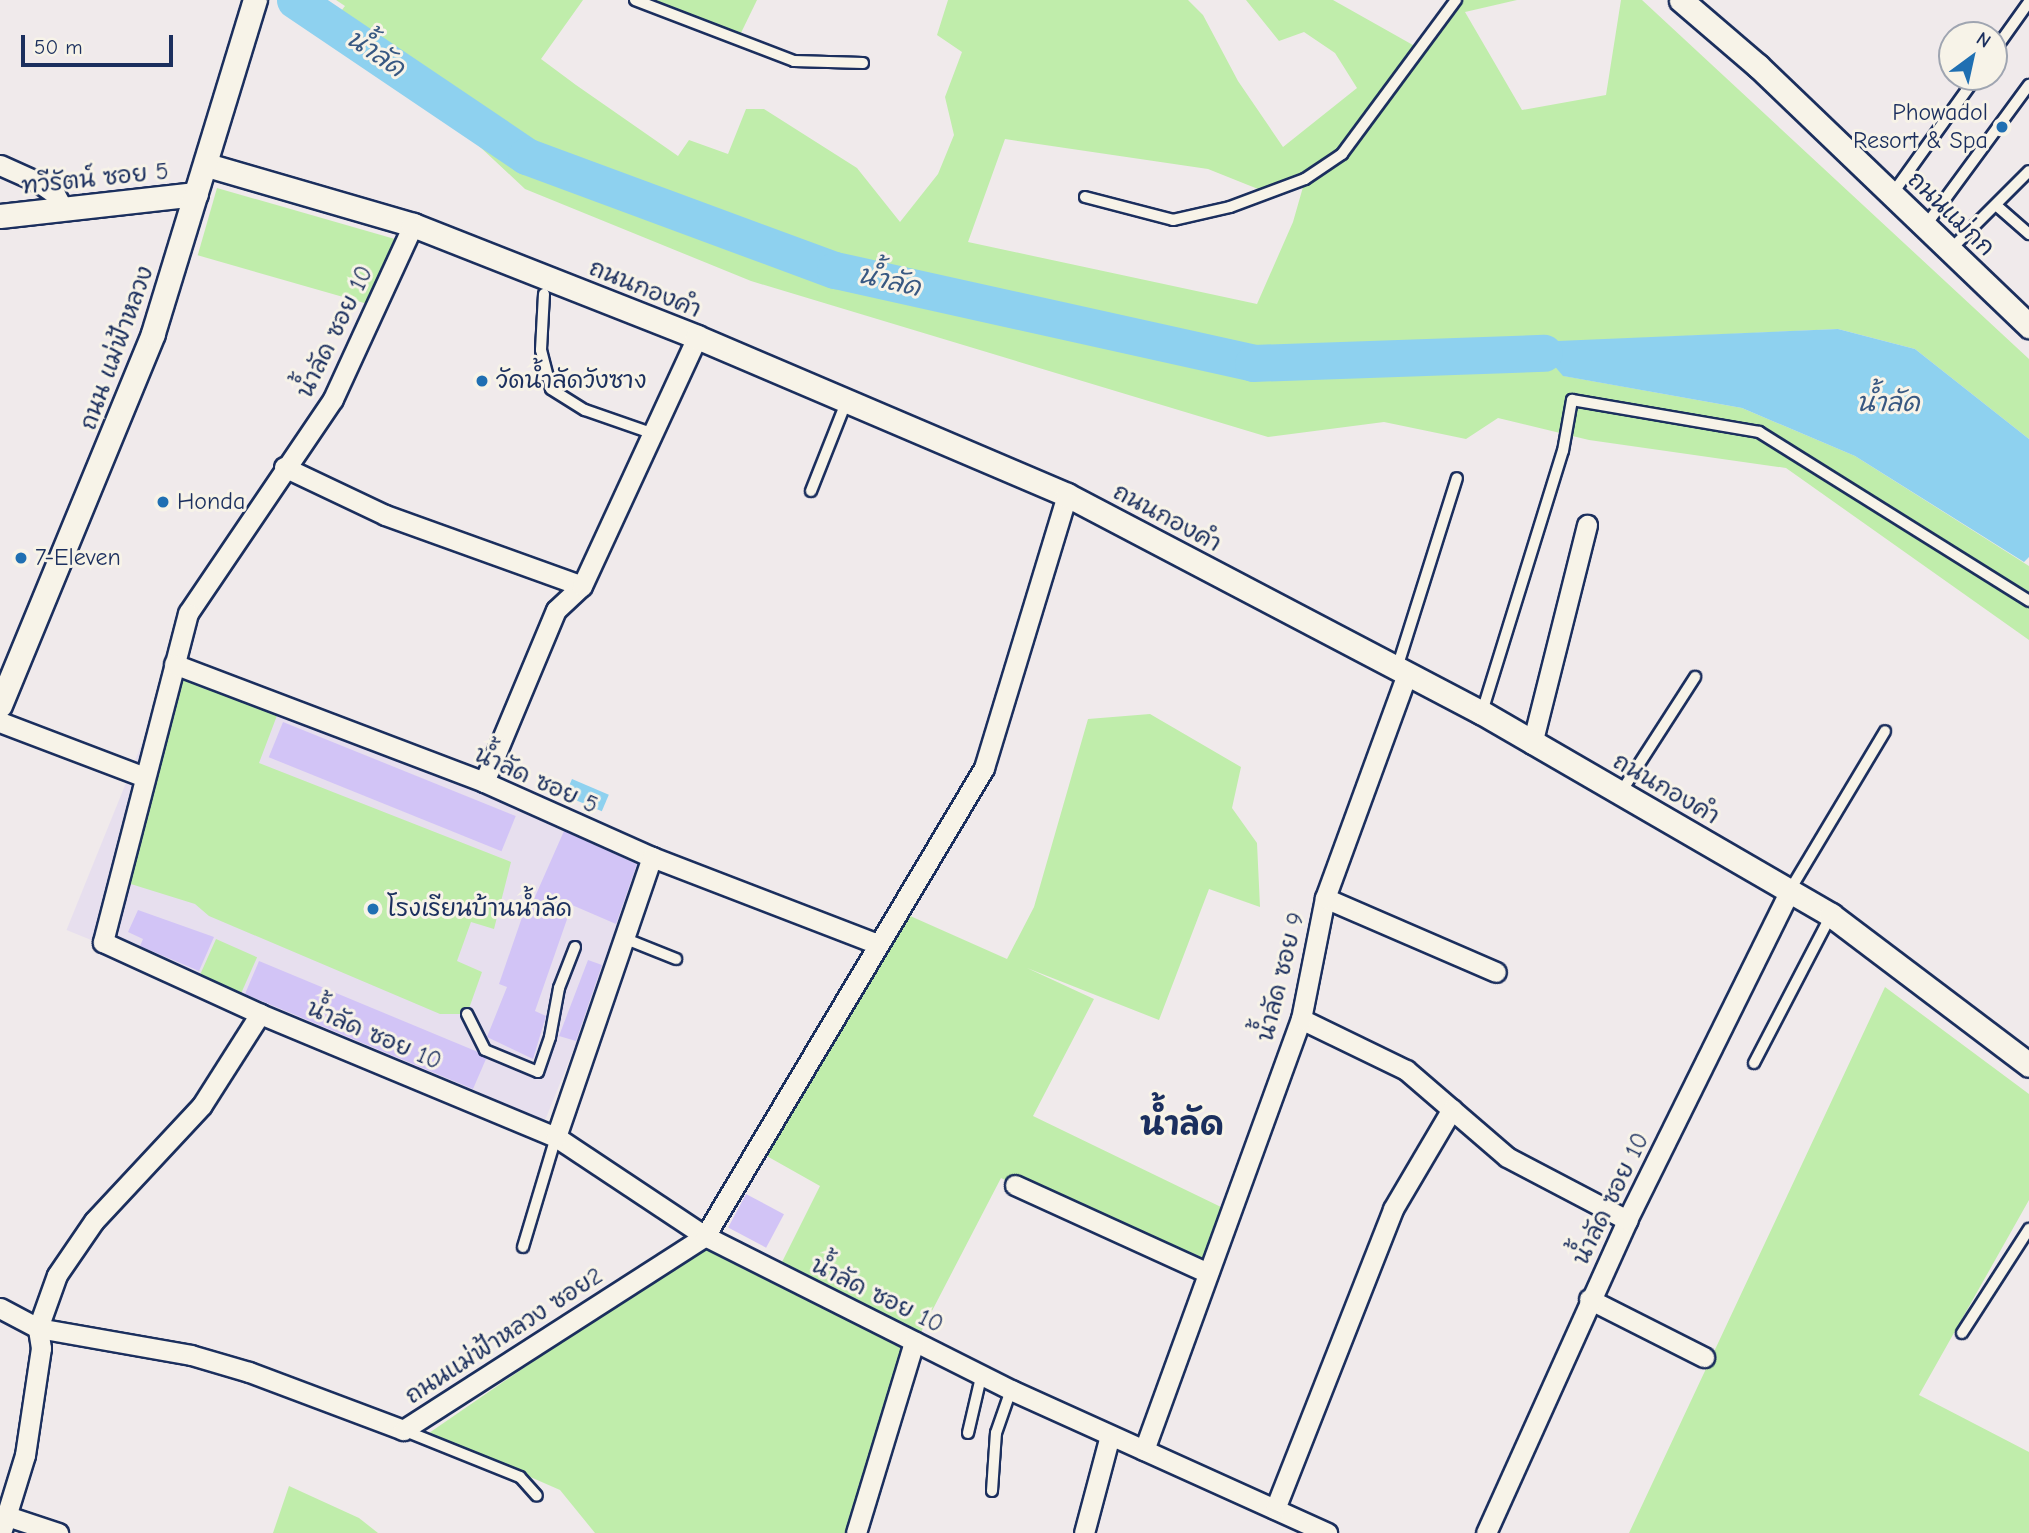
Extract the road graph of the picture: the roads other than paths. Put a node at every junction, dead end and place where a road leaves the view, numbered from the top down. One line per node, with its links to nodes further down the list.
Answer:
1 (255, 0): 11 (street, ถนน แม่ฟ้าหลวง)
2 (635, 0): 7 (lane)
3 (1456, 0): 15 (lane)
4 (1681, 0): 13 (street, ถนนแม่กก)
5 (2029, 2): 6 (lane)
6 (2008, 31)
7 (863, 63)
8 (2029, 85): 20 (lane)
9 (1966, 91): 13 (lane)
10 (0, 165): 17 (street)
11 (207, 165): 14 (street, ถนน แม่ฟ้าหลวง); 19 (street, ถนนกองคำ)
12 (2029, 172): 16 (lane)
13 (1893, 193): 20 (street, ถนนแม่กก)
14 (196, 194): 17 (street, ทวีรัตน์ ซอย 5); 38 (street, ถนน แม่ฟ้าหลวง)
15 (1085, 197)
16 (1997, 206): 21 (lane); 22 (lane)
17 (64, 209): 18 (street, ทวีรัตน์ ซอย 5)
18 (0, 216)
19 (413, 225): 25 (street, ถนนกองคำ); 28 (street, น้ำลัด ซอย 10)
20 (1926, 225): 22 (street, ถนนแม่กก)
21 (2029, 234)
22 (1951, 249): 24 (street, ถนนแม่กก)
23 (544, 293): 27 (lane)
24 (2029, 326)
25 (697, 337): 26 (street, ถนนกองคำ); 27 (street)
26 (848, 400): 30 (lane); 31 (street, ถนนกองคำ)
27 (651, 433): 33 (street)
28 (284, 467): 33 (street); 35 (street, น้ำลัด ซอย 10)
29 (1457, 478): 36 (lane)
30 (810, 491)
31 (1068, 495): 36 (street, ถนนกองคำ); 51 (street)
32 (1587, 525): 42 (street)
33 (582, 586): 44 (street)
34 (2029, 601): 39 (lane)
35 (174, 664): 43 (street, น้ำลัด ซอย 10); 44 (street, น้ำลัด ซอย 5)
36 (1402, 671): 39 (street, ถนนกองคำ); 48 (street, น้ำลัด ซอย 9)
37 (1696, 677): 45 (lane)
38 (0, 705)
39 (1481, 712): 42 (street, ถนนกองคำ)
40 (0, 722): 43 (street)
41 (1885, 731): 47 (lane)
42 (1532, 744): 45 (street, ถนนกองคำ)
43 (145, 777): 55 (street, น้ำลัด ซอย 10)
44 (484, 782): 46 (street, น้ำลัด ซอย 5)
45 (1621, 792): 47 (street, ถนนกองคำ)
46 (652, 857): 50 (street); 51 (street, น้ำลัด ซอย 5)
47 (1789, 892): 49 (street, ถนนกองคำ); 63 (street, น้ำลัด ซอย 10)
48 (1325, 898): 54 (street); 57 (street, น้ำลัด ซอย 9)
49 (1831, 915): 58 (lane); 59 (street, ถนนกองคำ)
50 (626, 939): 53 (lane); 61 (street)
51 (877, 944): 65 (street)
52 (575, 947): 56 (lane)
53 (676, 959)
54 (1496, 972)
55 (260, 1014): 61 (street, น้ำลัด ซอย 10); 70 (street)
56 (467, 1014)
57 (1301, 1019): 60 (street); 67 (street, น้ำลัด ซอย 9)
58 (1754, 1063)
59 (2029, 1065)
60 (1452, 1110): 63 (street); 82 (street)
61 (556, 1137): 65 (street, น้ำลัด ซอย 10); 66 (lane)
62 (1015, 1185): 67 (street)
63 (1627, 1220): 68 (street, น้ำลัด ซอย 10)
64 (2029, 1229): 71 (lane)
65 (705, 1236): 72 (street, น้ำลัด ซอย 10); 76 (street, ถนนแม่ฟ้าหลวง ซอย2)
66 (523, 1247)
67 (1208, 1273): 79 (street, น้ำลัด ซอย 9)
68 (1590, 1300): 73 (street); 89 (street, น้ำลัด ซอย 10)
69 (0, 1308): 70 (street, ถนนแม่ฟ้าหลวง ซอย2)
70 (38, 1328): 76 (street, ถนนแม่ฟ้าหลวง ซอย2); 83 (street)
71 (1962, 1333)
72 (914, 1342): 74 (street, น้ำลัด ซอย 10); 86 (street)
73 (1704, 1357)
74 (982, 1373): 75 (street, น้ำลัด ซอย 10); 77 (lane)
75 (1012, 1390): 78 (street, น้ำลัด ซอย 10); 80 (lane)
76 (403, 1430): 81 (lane)
77 (968, 1433)
78 (1110, 1435): 79 (street, น้ำลัด ซอย 10); 87 (street)
79 (1144, 1450): 82 (street, น้ำลัด ซอย 10)
80 (992, 1491)
81 (537, 1496)
82 (1275, 1509): 84 (street, น้ำลัด ซอย 10)
83 (4, 1525): 85 (street)
84 (1296, 1526): 88 (street, น้ำลัด ซอย 10)
85 (58, 1533)
86 (856, 1533)
87 (1084, 1533)
88 (1327, 1533)
89 (1486, 1533)

